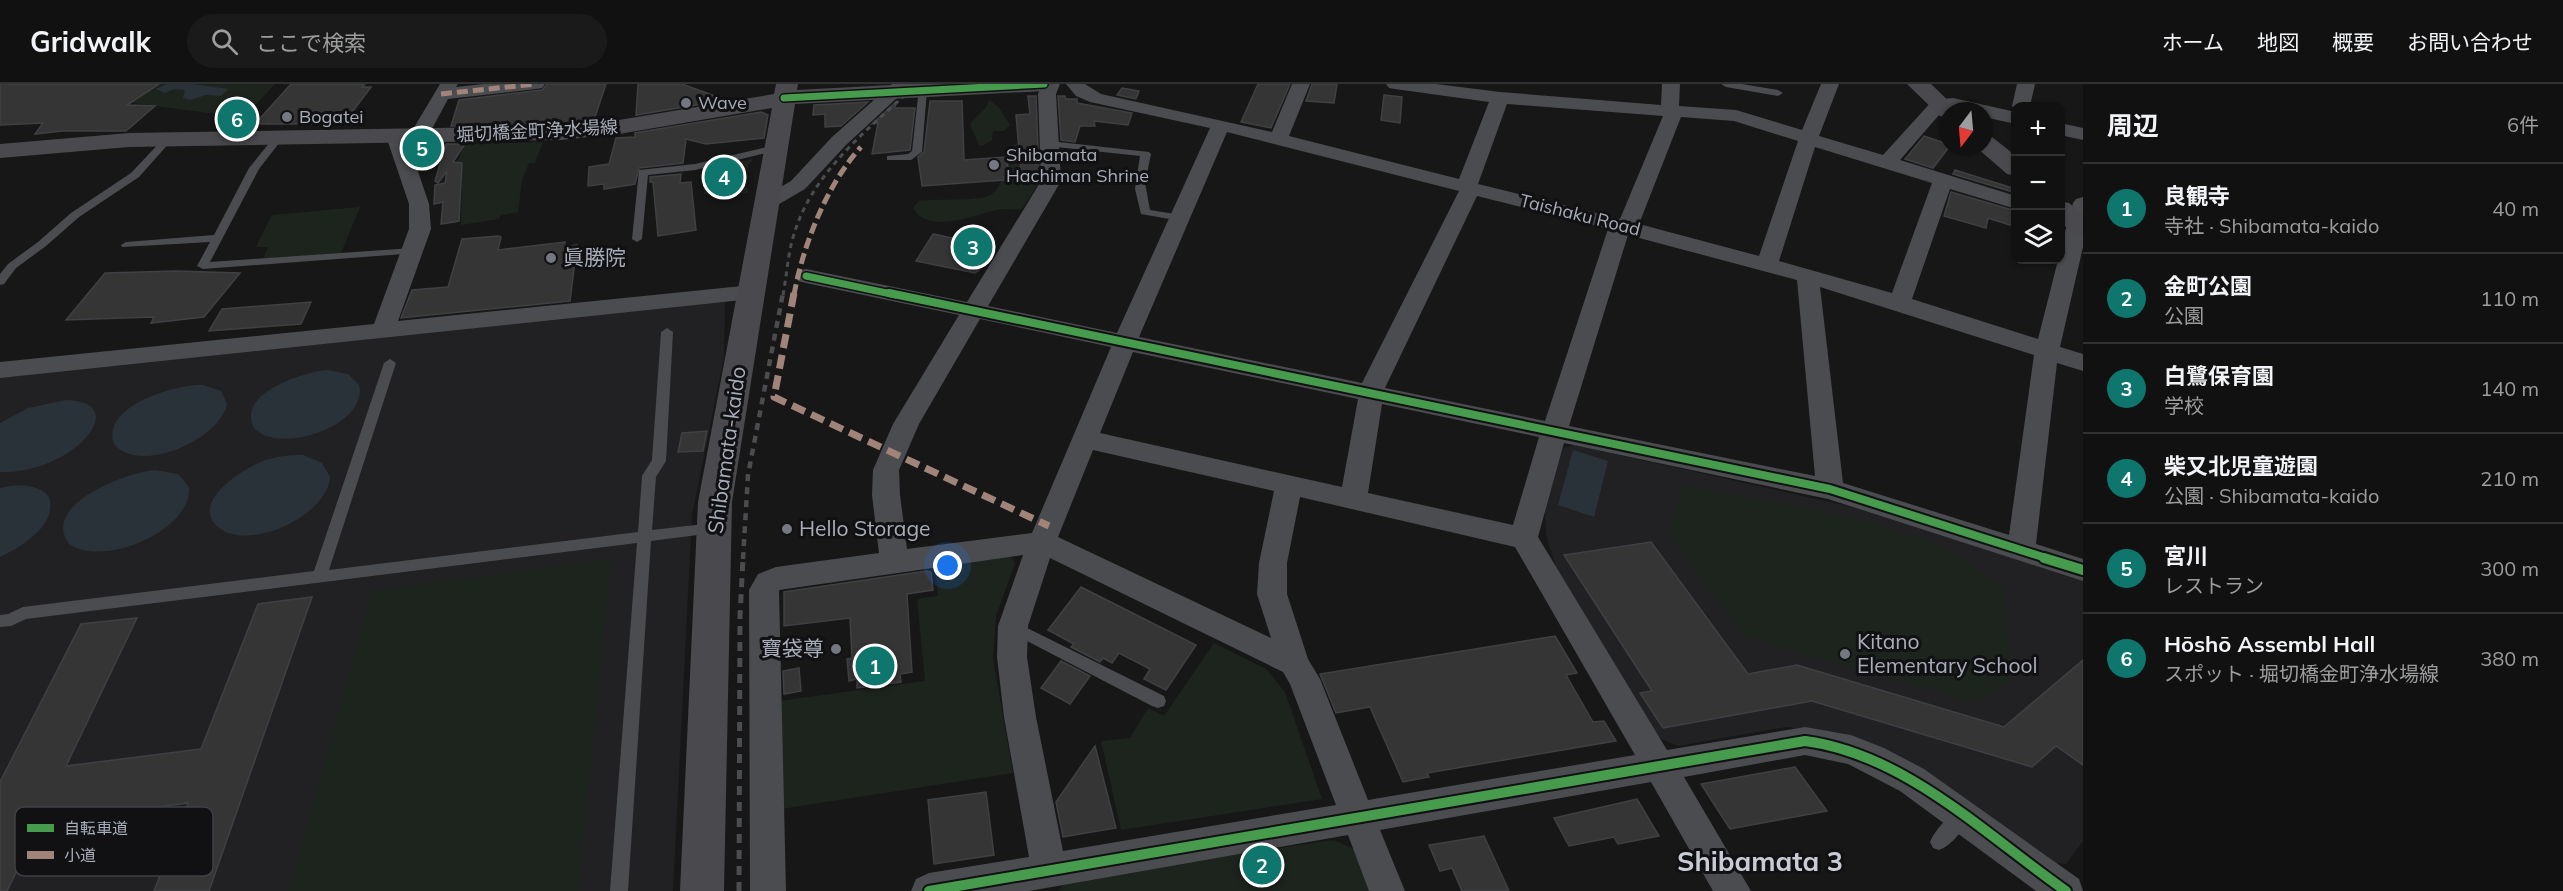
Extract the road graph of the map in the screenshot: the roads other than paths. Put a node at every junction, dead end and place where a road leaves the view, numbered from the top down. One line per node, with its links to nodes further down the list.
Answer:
1 (536, 84): 13 (street)
2 (1044, 84): 15 (main road, 堀切橋金町浄水場線)
3 (1051, 84): 34 (street)
4 (1075, 84): 26 (street, Taishaku Road)
5 (1301, 84): 33 (street)
6 (1395, 84): 19 (street)
7 (1671, 84): 23 (street)
8 (1726, 84): 9 (lane)
9 (1731, 84): 18 (lane)
10 (1830, 84): 31 (street)
11 (1918, 84): 21 (main road)
12 (2026, 84): 20 (street)
13 (445, 89): 29 (street)
14 (845, 89): 15 (main road, 堀切橋金町浄水場線); 16 (main road, 堀切橋金町浄水場線)
15 (906, 89): 38 (lane); 44 (street)
16 (786, 91): 29 (main road, 堀切橋金町浄水場線); 35 (main road, Shibamata-kaido)
17 (1542, 93): 19 (street); 23 (street)
18 (1778, 93)
19 (1500, 98): 42 (street)
20 (2021, 102)
21 (1939, 103)
22 (1939, 108): 39 (street)
23 (1672, 111): 31 (street); 47 (street)
24 (1993, 113): 25 (street)
25 (2011, 117)
26 (1220, 126): 33 (street, Taishaku Road); 46 (street)
27 (2065, 130): 28 (street)
28 (2083, 134)
29 (408, 136): 30 (main road, 堀切橋金町浄水場線); 51 (street)
30 (278, 138): 32 (main road, 堀切橋金町浄水場線); 48 (lane)
31 (1809, 138): 39 (street); 52 (street)
32 (168, 139): 37 (main road, 堀切橋金町浄水場線); 55 (lane)
33 (1278, 139): 42 (street, Taishaku Road)
34 (1050, 144): 46 (lane); 58 (street)
35 (776, 148): 44 (main road, Shibamata-kaido); 49 (lane)
36 (1993, 150): 40 (main road)
37 (0, 151)
38 (890, 158)
39 (1887, 164): 41 (street)
40 (2011, 166)
41 (1942, 181): 43 (street); 57 (street)
42 (1469, 187): 47 (street, Taishaku Road); 66 (street)
43 (2011, 202)
44 (767, 203): 56 (main road, Shibamata-kaido)
45 (2074, 217): 62 (street)
46 (1181, 218): 61 (street)
47 (1623, 226): 52 (street, Taishaku Road); 67 (street)
48 (217, 238): 50 (lane); 51 (lane)
49 (637, 239)
50 (126, 245)
51 (413, 251): 59 (street)
52 (1767, 264): 53 (street, Taishaku Road)
53 (1808, 275): 57 (street, Taishaku Road); 70 (street)
54 (806, 276): 58 (street)
55 (0, 282)
56 (752, 292): 59 (street); 72 (main road, Shibamata-kaido)
57 (1900, 301): 62 (street, Taishaku Road)
58 (974, 311): 61 (street); 77 (street)
59 (383, 330): 65 (street)
60 (667, 332): 73 (lane)
61 (1125, 342): 66 (street); 68 (street)
62 (2047, 350): 64 (street, Taishaku Road); 76 (street)
63 (390, 363): 79 (lane)
64 (2083, 363)
65 (0, 370)
66 (1372, 394): 67 (street); 71 (street)
67 (1554, 431): 70 (street); 74 (street)
68 (1085, 439): 69 (street); 75 (street)
69 (1289, 485): 71 (street); 82 (street)
70 (1830, 489): 76 (street)
71 (1353, 499): 74 (street)
72 (713, 528): 73 (lane); 90 (main road, Shibamata-kaido)
73 (644, 538): 79 (lane); 89 (lane)
74 (1524, 538): 84 (street)
75 (1042, 542): 77 (street); 81 (street); 82 (street)
76 (2021, 550): 78 (street)
77 (894, 561): 91 (street)
78 (2083, 570)
79 (320, 575): 80 (lane)
80 (0, 621)
81 (1013, 626): 83 (lane); 88 (street)
82 (1294, 663): 86 (street)
83 (1158, 701)
84 (1658, 765): 85 (street); 86 (street); 94 (street)
85 (1962, 816): 87 (lane); 95 (street)
86 (1359, 817): 88 (street); 93 (street)
87 (1939, 842)
88 (1031, 879): 92 (street)
89 (619, 891)
90 (702, 891)
91 (768, 891)
92 (929, 891)
93 (1387, 891)
94 (1733, 891)
95 (2066, 891)

